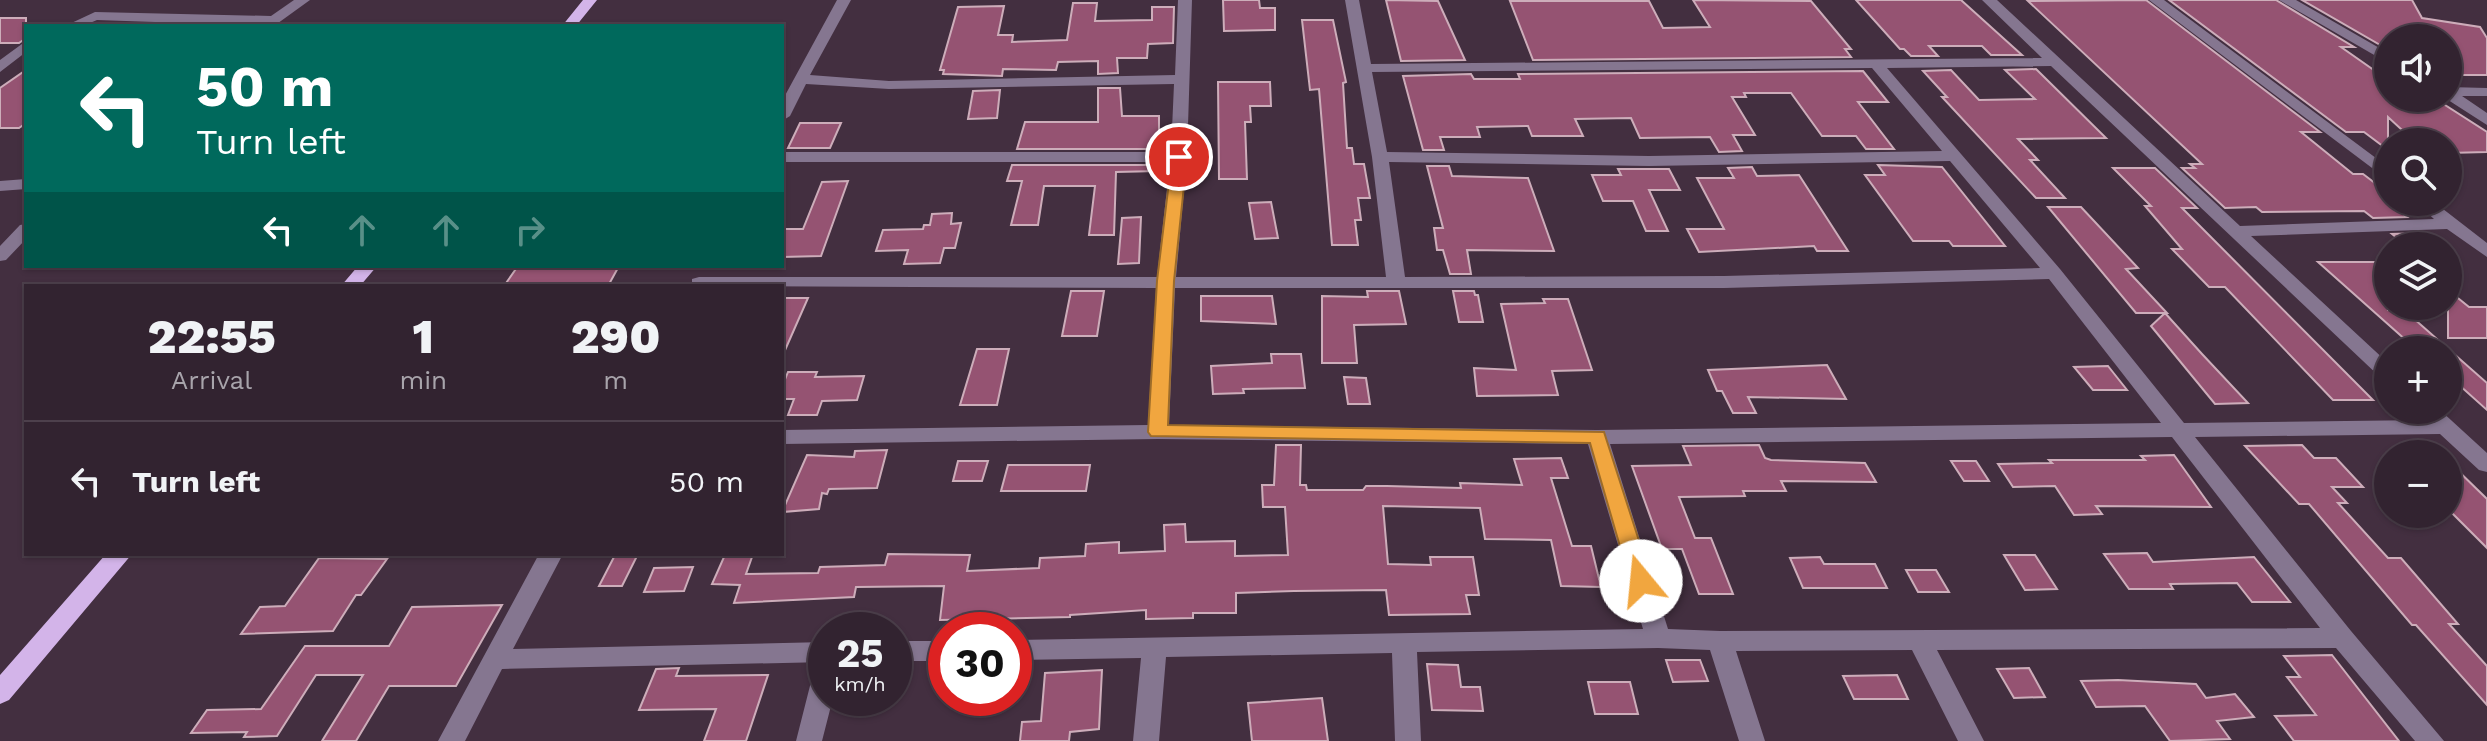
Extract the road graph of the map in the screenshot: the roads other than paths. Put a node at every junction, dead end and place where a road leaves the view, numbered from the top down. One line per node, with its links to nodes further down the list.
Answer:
1 (303, 0): 9 (street)
2 (590, 0): 11 (main road)
3 (844, 0): 18 (street)
4 (1185, 0): 19 (street)
5 (1352, 0): 17 (street)
6 (1989, 0): 14 (street)
7 (2156, 0): 29 (street)
8 (2286, 0): 13 (street)
9 (270, 23): 10 (street)
10 (77, 24)
11 (571, 24)
12 (24, 46): 16 (street)
13 (2374, 51)
14 (2057, 62): 15 (street); 35 (street)
15 (1877, 65): 17 (street); 25 (street)
16 (0, 68)
17 (1364, 68): 28 (street)
18 (800, 79): 19 (street); 23 (street)
19 (1181, 79): 27 (street)
20 (2462, 92): 21 (street)
21 (2487, 92)
22 (2462, 102): 24 (street)
23 (784, 112)
24 (2487, 120)
25 (1952, 156): 28 (street); 39 (street)
26 (784, 157): 27 (street)
27 (1179, 157): 41 (street)
28 (1380, 157): 40 (street)
29 (2374, 164)
30 (24, 184): 31 (street)
31 (0, 186)
32 (2441, 216): 33 (street)
33 (2452, 224): 35 (street); 36 (street)
34 (24, 231): 37 (street)
35 (2234, 231): 44 (street)
36 (2487, 252)
37 (0, 256)
38 (366, 268): 42 (main road)
39 (2054, 273): 40 (street); 48 (street)
40 (1396, 280): 41 (street)
41 (1166, 281): 43 (street); 47 (street)
42 (352, 284)
43 (784, 284)
44 (2374, 361)
45 (2443, 424): 46 (street)
46 (2446, 427): 48 (street); 51 (street)
47 (1158, 432): 49 (street); 50 (street)
48 (2182, 432): 50 (street); 55 (street)
49 (784, 437)
50 (1597, 437): 54 (street)
51 (2487, 465)
52 (118, 556): 63 (main road)
53 (550, 556): 62 (street)
54 (1658, 638): 57 (street); 58 (street)
55 (2342, 638): 56 (street); 71 (street)
56 (1919, 640): 57 (street); 70 (street)
57 (1720, 641): 69 (street)
58 (1404, 645): 59 (street); 68 (street)
59 (1154, 649): 60 (street); 67 (street)
60 (1032, 650)
61 (808, 652): 62 (street)
62 (494, 659): 65 (street)
63 (0, 693)
64 (815, 716): 66 (street)
65 (451, 741)
66 (809, 741)
67 (1146, 741)
68 (1408, 741)
69 (1752, 741)
70 (1971, 741)
71 (2431, 741)

